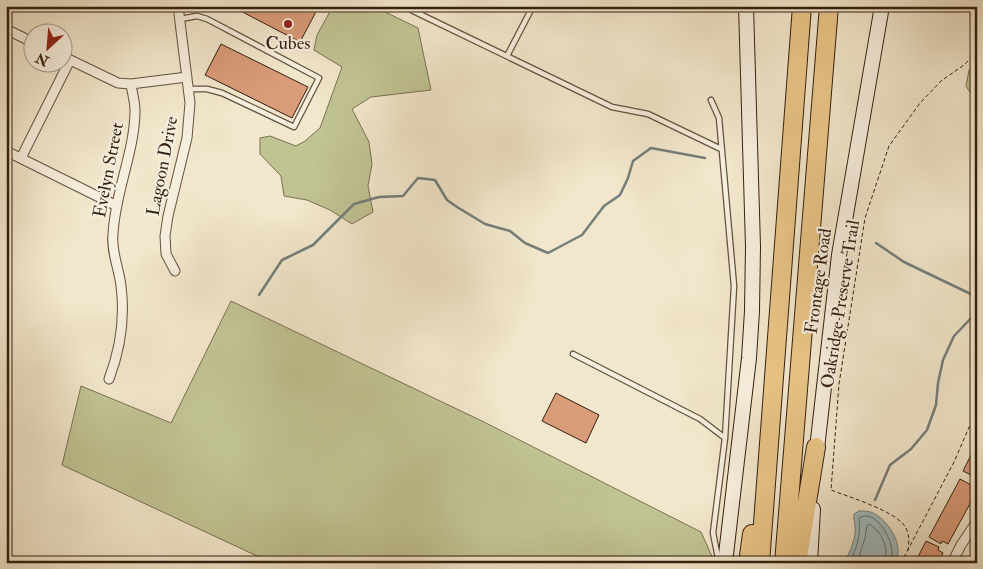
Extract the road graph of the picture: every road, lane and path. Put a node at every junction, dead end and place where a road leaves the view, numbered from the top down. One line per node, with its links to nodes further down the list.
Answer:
1 (178, 6): 8 (street, Lagoon Drive)
2 (403, 6): 12 (lane)
3 (533, 6): 12 (lane)
4 (746, 6): 33 (main road)
5 (802, 6): 25 (highway)
6 (829, 6): 36 (highway)
7 (882, 6): 29 (main road, Frontage Road)
8 (180, 19): 15 (street, Lagoon Drive); 17 (lane)
9 (6, 28): 10 (street)
10 (22, 37)
11 (977, 52): 31 (path, Oakridge Preserve Trail)
12 (507, 56): 19 (lane)
13 (72, 61): 16 (street)
14 (60, 72): 21 (street)
15 (187, 77): 16 (street); 17 (street, Lagoon Drive)
16 (131, 84): 22 (street, Evelyn Street)
17 (188, 89): 23 (street, Lagoon Drive)
18 (711, 100): 19 (lane)
19 (721, 149): 28 (lane)
20 (6, 151): 21 (street)
21 (20, 158): 22 (street)
22 (116, 205): 26 (street, Evelyn Street)
23 (175, 271)
24 (574, 354): 28 (lane)
25 (776, 362): 34 (highway); 35 (highway)
26 (109, 379)
27 (977, 409): 31 (path)
28 (725, 438): 32 (lane)
29 (816, 447): 37 (highway); 38 (main road, Frontage Road)
30 (977, 521): 40 (street)
31 (908, 551): 39 (path)
32 (719, 563)
33 (726, 563)
34 (748, 563)
35 (760, 563)
36 (784, 563)
37 (798, 563)
38 (810, 563)
39 (901, 563)
40 (952, 563)

